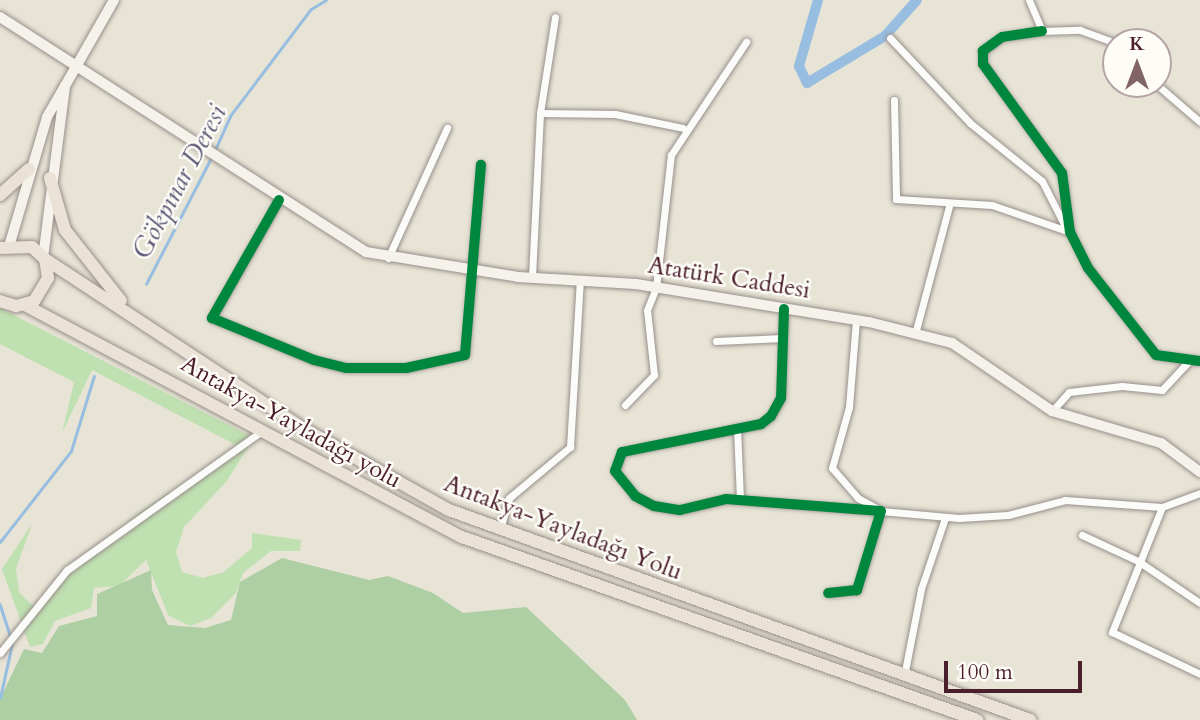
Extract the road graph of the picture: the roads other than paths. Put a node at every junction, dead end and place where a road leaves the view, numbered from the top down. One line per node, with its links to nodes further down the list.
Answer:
1 (114, 0): 9 (main road)
2 (1029, 0): 5 (street)
3 (0, 17): 9 (main road, Atatürk Caddesi)
4 (555, 17): 13 (street)
5 (1042, 31): 7 (street); 23 (street)
6 (890, 38): 23 (street)
7 (1102, 38)
8 (746, 42): 16 (street)
9 (78, 68): 10 (main road); 21 (main road, Atatürk Caddesi)
10 (65, 86): 18 (main road); 19 (main road)
11 (1172, 98): 14 (street)
12 (894, 100): 22 (street)
13 (540, 113): 16 (street); 28 (street)
14 (1200, 122)
15 (447, 128): 26 (street)
16 (683, 128): 30 (street)
17 (481, 165): 27 (street)
18 (29, 169): 20 (highway); 24 (main road)
19 (50, 178): 25 (main road); 34 (highway)
20 (0, 195)
21 (279, 201): 26 (main road, Atatürk Caddesi); 27 (street)
22 (949, 206): 23 (street); 36 (street)
23 (1069, 231): 39 (street)
24 (3, 244): 25 (highway, Antakya-Yayladağı Yolu)
25 (44, 258): 32 (highway); 34 (highway, Antakya-Yayladağı Yolu)
26 (387, 260): 27 (main road, Atatürk Caddesi)
27 (472, 270): 28 (main road, Atatürk Caddesi)
28 (532, 277): 29 (main road, Atatürk Caddesi)
29 (580, 280): 30 (main road, Atatürk Caddesi); 51 (street)
30 (656, 288): 33 (main road, Atatürk Caddesi); 41 (street)
31 (0, 301): 32 (highway, Antakya-Yayladağı yolu)
32 (25, 305): 44 (highway, Antakya-Yayladağı yolu)
33 (784, 309): 35 (main road, Atatürk Caddesi); 37 (street)
34 (131, 311): 51 (highway, Antakya-Yayladağı Yolu)
35 (856, 320): 36 (main road, Atatürk Caddesi); 49 (street)
36 (915, 334): 42 (main road, Atatürk Caddesi)
37 (783, 338): 38 (street); 43 (street)
38 (716, 341)
39 (1189, 361): 40 (street); 42 (street)
40 (1200, 361)
41 (625, 405)
42 (1052, 411): 45 (main road, Atatürk Caddesi)
43 (737, 428): 47 (street); 47 (street)
44 (264, 430): 56 (street); 59 (highway, Antakya-Yayladağı yolu)
45 (1200, 472)
46 (1200, 494): 48 (street)
47 (740, 500): 49 (street)
48 (1162, 507): 50 (street); 53 (street)
49 (881, 511): 50 (street); 54 (street)
50 (945, 519): 58 (street)
51 (500, 531): 58 (highway, Antakya-Yayladağı Yolu)
52 (1082, 535): 53 (street)
53 (1138, 561): 55 (street); 57 (street)
54 (828, 593)
55 (1200, 603)
56 (3, 652)
57 (1200, 674)
58 (904, 677): 60 (highway, Antakya-Yayladağı Yolu)
59 (977, 720)
60 (1030, 720)

